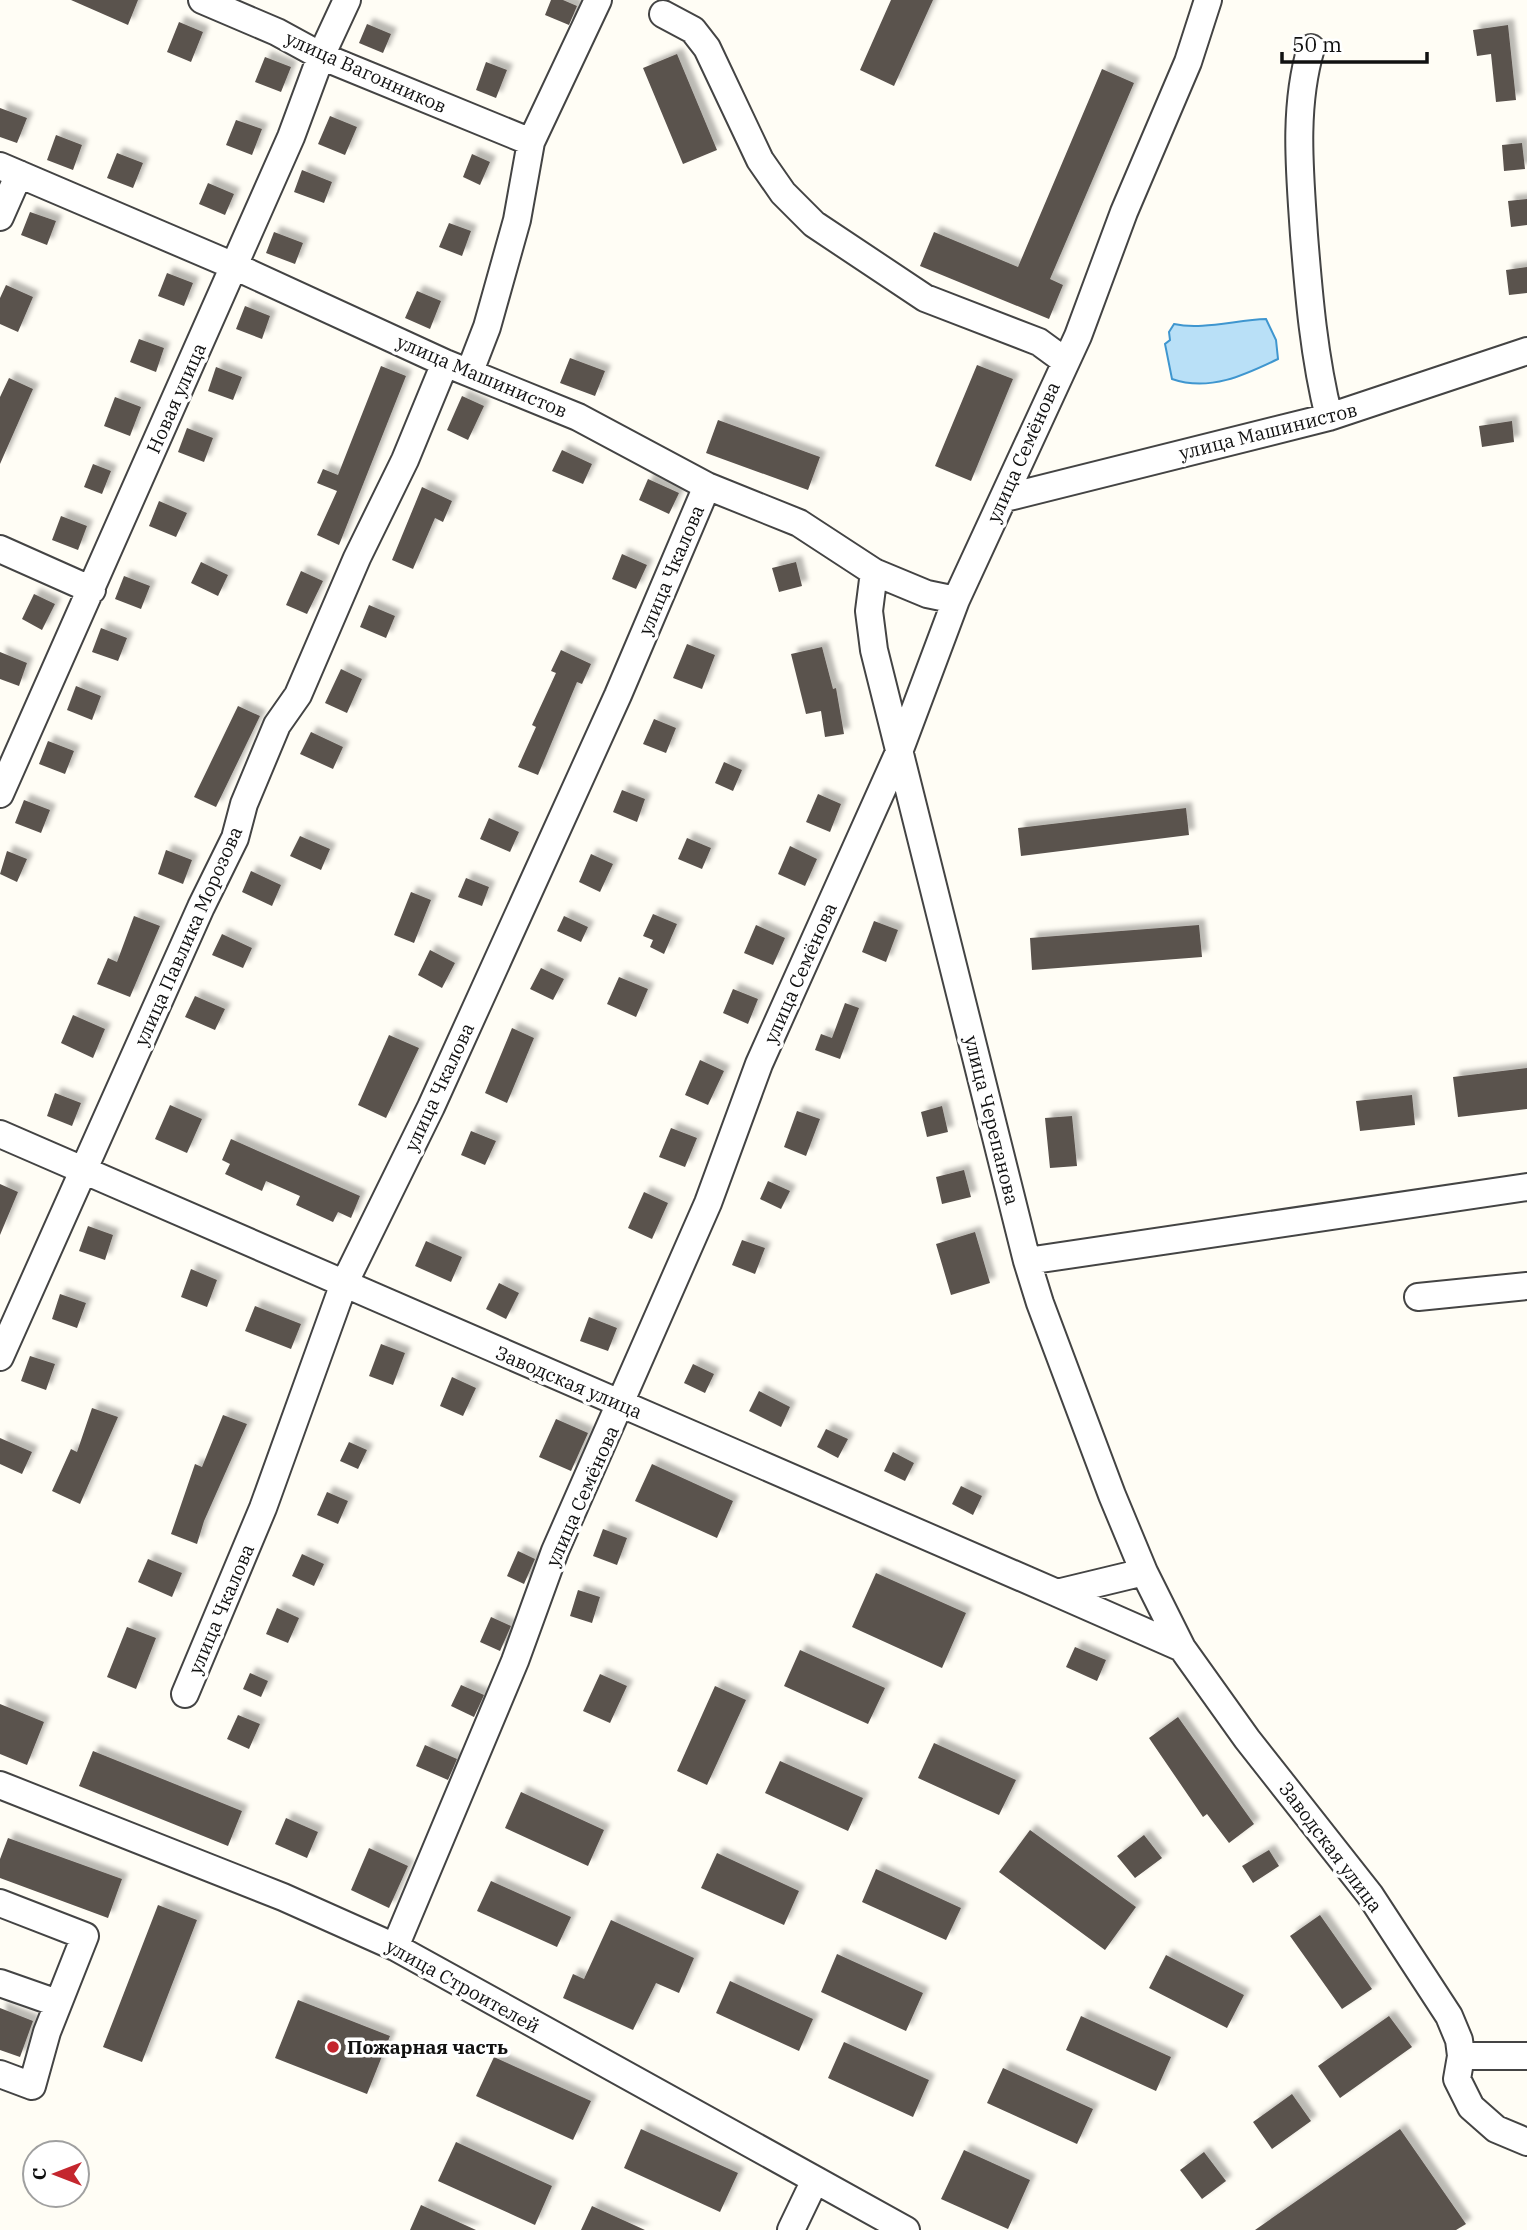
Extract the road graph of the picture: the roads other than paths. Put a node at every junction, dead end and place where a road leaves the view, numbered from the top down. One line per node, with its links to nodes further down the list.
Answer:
1 (202, 0): 7 (street, улица Вагонников)
2 (347, 0): 7 (street, Новая улица)
3 (597, 0): 8 (street, улица Павлика Морозова)
4 (1208, 0): 13 (street, улица Семёнова)
5 (663, 14): 13 (street)
6 (1311, 48): 15 (street)
7 (321, 56): 8 (street, улица Вагонников); 11 (street, Новая улица)
8 (531, 142): 14 (street, улица Павлика Морозова)
9 (10, 170): 10 (street); 11 (street, улица Машинистов)
10 (0, 217)
11 (234, 266): 14 (street, улица Машинистов); 20 (street, Новая улица)
12 (1527, 351): 15 (street, улица Машинистов)
13 (1065, 361): 17 (street, улица Семёнова)
14 (458, 367): 16 (street, улица Машинистов); 25 (street, улица Павлика Морозова)
15 (1329, 417): 17 (street, улица Машинистов)
16 (707, 486): 19 (street, улица Машинистов); 28 (street, улица Чкалова)
17 (1005, 498): 21 (street, улица Семёнова)
18 (0, 549): 20 (street)
19 (874, 572): 21 (street, улица Машинистов); 22 (street, улица Черепанова)
20 (92, 590): 23 (street, Новая улица)
21 (956, 600): 22 (street, улица Семёнова)
22 (899, 752): 27 (street, улица Черепанова); 32 (street, улица Семёнова)
23 (0, 794)
24 (0, 1134): 25 (street, Заводская улица)
25 (83, 1170): 28 (street, Заводская улица); 31 (street, улица Павлика Морозова)
26 (1527, 1187): 27 (street)
27 (1027, 1261): 33 (street, улица Черепанова)
28 (343, 1286): 32 (street, Заводская улица); 36 (street, улица Чкалова)
29 (1527, 1286): 30 (street)
30 (1418, 1297)
31 (0, 1357)
32 (622, 1405): 34 (street, Заводская улица); 39 (street, улица Семёнова)
33 (1144, 1572): 34 (street); 35 (street, улица Черепанова)
34 (1057, 1593): 35 (street, Заводская улица)
35 (1182, 1648): 42 (street, Заводская улица)
36 (186, 1694)
37 (0, 1785): 39 (street, улица Строителей)
38 (0, 1903): 41 (street)
39 (396, 1948): 46 (street, улица Строителей)
40 (0, 1983): 41 (street)
41 (57, 2003): 44 (street)
42 (1461, 2056): 43 (street); 45 (street, Заводская улица)
43 (1527, 2056)
44 (0, 2074)
45 (1527, 2142)
46 (815, 2180): 47 (street); 48 (street, улица Строителей)
47 (791, 2230)
48 (906, 2230)

